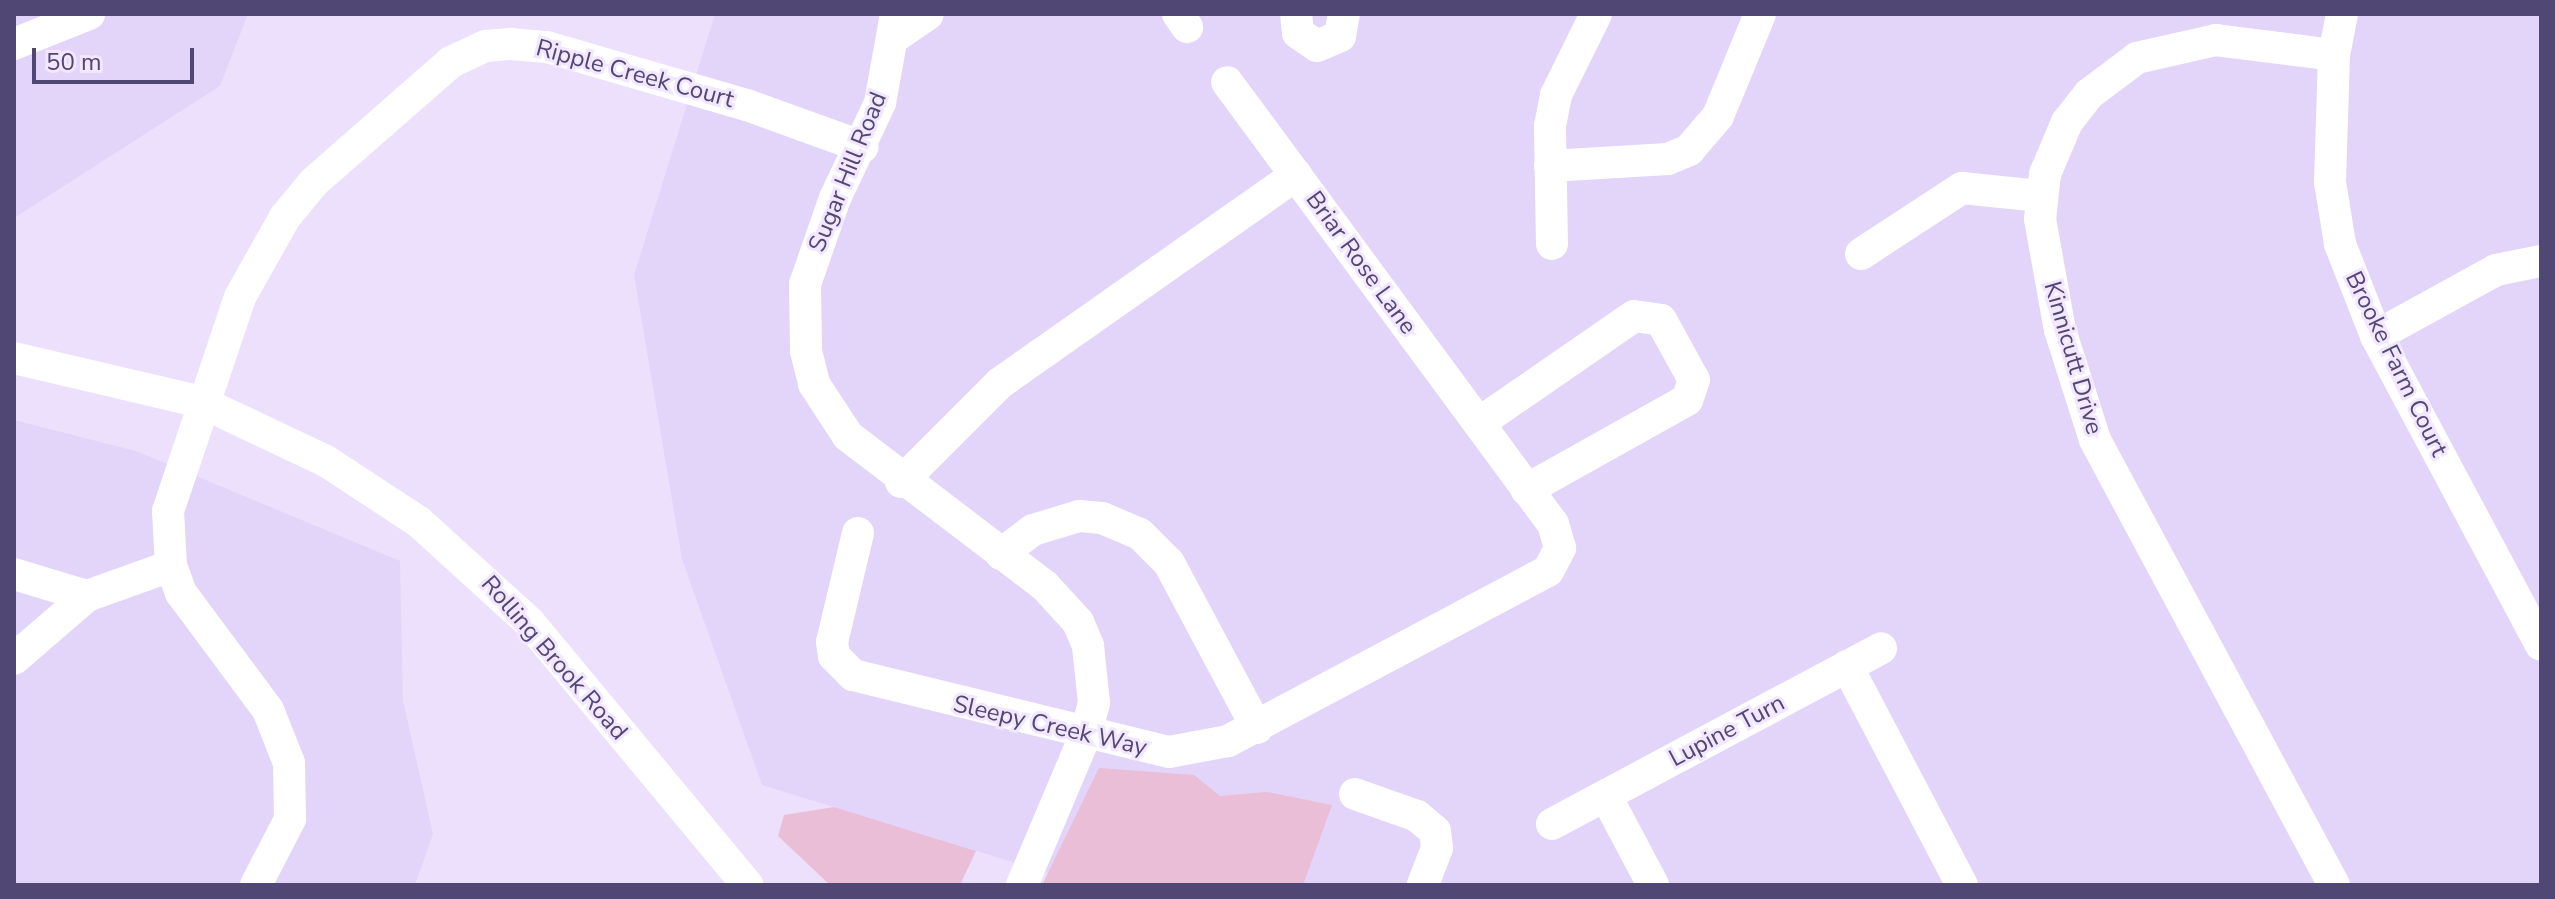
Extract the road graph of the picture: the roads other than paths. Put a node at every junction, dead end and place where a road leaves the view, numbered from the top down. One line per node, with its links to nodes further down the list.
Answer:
1 (89, 14): 9 (street)
2 (928, 14): 8 (street, Sugar Hill Road)
3 (1296, 14): 4 (street)
4 (1344, 14)
5 (1596, 14): 13 (street)
6 (1760, 14): 13 (street)
7 (2342, 14): 10 (street, Brooke Farm Court)
8 (894, 26): 12 (street, Sugar Hill Road)
9 (14, 44)
10 (2334, 55): 15 (street, Kinnicutt Drive); 19 (street, Brooke Farm Court)
11 (1227, 82): 14 (street)
12 (863, 147): 21 (street, Ripple Creek Court); 23 (street, Sugar Hill Road)
13 (1550, 166): 16 (street)
14 (1296, 175): 22 (street, Briar Rose Lane); 23 (street, Briar Rose Lane)
15 (2041, 196): 17 (street); 46 (street, Kinnicutt Drive)
16 (1552, 244)
17 (1861, 254)
18 (2541, 261): 19 (street)
19 (2376, 336): 31 (street, Brooke Farm Court)
20 (14, 358): 21 (street, Rolling Brook Road)
21 (201, 402): 27 (street, Ripple Creek Court); 41 (street, Rolling Brook Road)
22 (1479, 423): 24 (street, Briar Rose Lane); 24 (street)
23 (901, 482): 26 (street, Sugar Hill Road)
24 (1526, 490): 29 (street, Briar Rose Lane)
25 (858, 533): 36 (street, Sleepy Creek Way)
26 (1001, 554): 35 (street); 36 (street, Sugar Hill Road)
27 (171, 566): 30 (street); 40 (street)
28 (14, 574): 30 (street)
29 (1511, 594): 35 (street, Sleepy Creek Way)
30 (87, 596): 33 (street)
31 (2541, 645)
32 (1881, 648): 34 (street, Lupine Turn)
33 (14, 659)
34 (1847, 666): 38 (street, Lupine Turn); 45 (street)
35 (1257, 728): 36 (street, Sleepy Creek Way)
36 (1085, 736): 42 (street)
37 (1355, 794): 43 (street)
38 (1607, 798): 39 (street, Lupine Turn); 44 (street)
39 (1552, 824)
40 (256, 885)
41 (747, 885)
42 (1022, 885)
43 (1423, 885)
44 (1653, 885)
45 (1962, 885)
46 (2334, 885)

